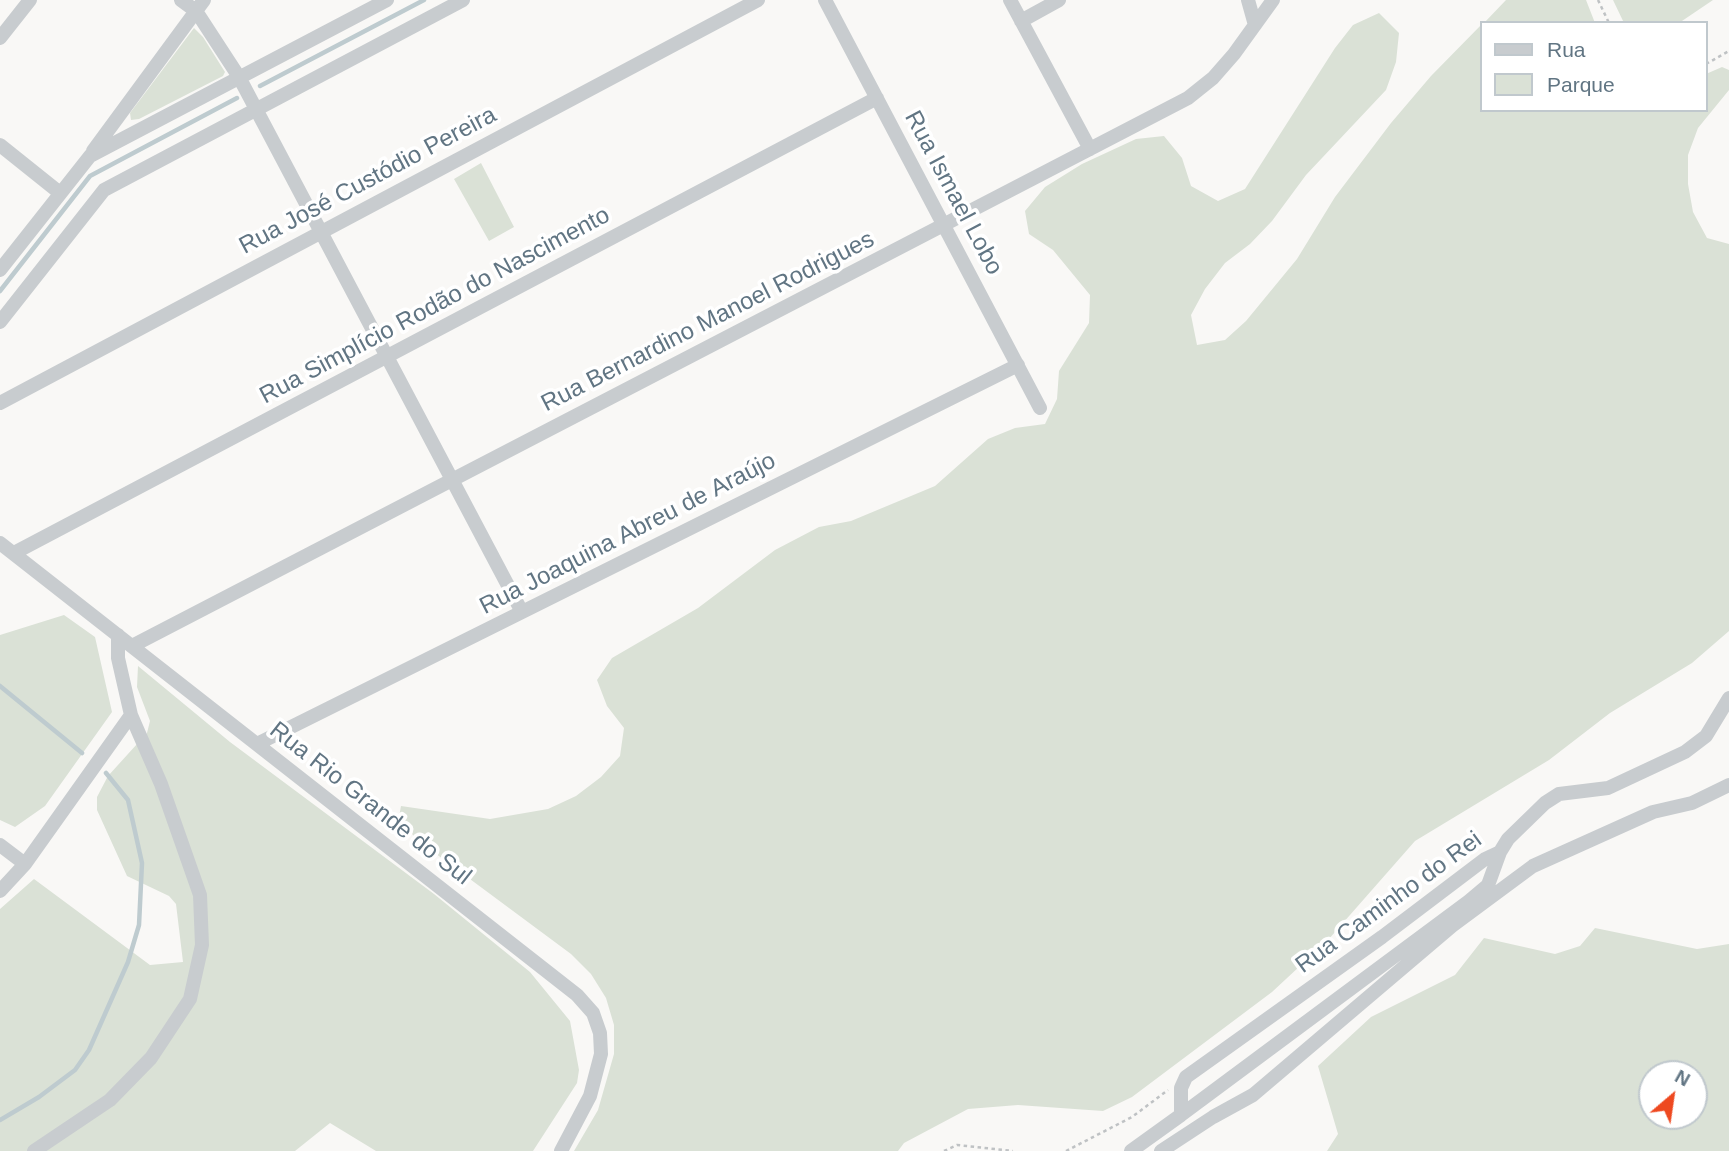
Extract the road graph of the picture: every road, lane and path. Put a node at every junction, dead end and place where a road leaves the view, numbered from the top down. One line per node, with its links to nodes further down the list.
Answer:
1 (30, 0): 16 (street)
2 (181, 0): 12 (street)
3 (386, 0): 19 (street)
4 (463, 0): 21 (street)
5 (758, 0): 27 (street, Rua José Custódio Pereira)
6 (825, 0): 20 (street, Rua Ismael Lobo)
7 (1010, 0): 13 (street)
8 (1059, 0): 13 (street)
9 (1248, 0): 15 (street)
10 (1273, 0): 15 (street, Rua Bernardino Manoel Rodrigues)
11 (1598, 0): 14 (path)
12 (200, 5): 19 (street); 24 (street)
13 (1021, 21): 23 (street)
14 (1608, 21)
15 (1255, 25): 23 (street, Rua Bernardino Manoel Rodrigues)
16 (0, 38)
17 (1729, 51): 18 (path)
18 (1708, 63)
19 (239, 77): 21 (street); 24 (street)
20 (877, 98): 26 (street, Rua Ismael Lobo); 30 (street, Rua Simplício Rodão do Nascimento)
21 (256, 110): 27 (street); 29 (street)
22 (0, 145): 25 (street)
23 (1090, 149): 26 (street, Rua Bernardino Manoel Rodrigues)
24 (90, 156): 25 (street)
25 (60, 193): 28 (street)
26 (944, 225): 31 (street, Rua Ismael Lobo); 34 (street, Rua Bernardino Manoel Rodrigues)
27 (320, 233): 30 (street); 32 (street, Rua José Custódio Pereira)
28 (0, 270)
29 (0, 322)
30 (387, 356): 34 (street); 36 (street, Rua Simplício Rodão do Nascimento)
31 (1018, 365): 33 (street, Rua Ismael Lobo); 37 (street, Rua Joaquina Abreu de Araújo)
32 (0, 403)
33 (1041, 408)
34 (453, 480): 37 (street); 39 (street, Rua Bernardino Manoel Rodrigues)
35 (0, 542): 36 (street, Rua Rio Grande do Sul)
36 (14, 553): 38 (street, Rua Rio Grande do Sul)
37 (522, 612): 42 (street, Rua Joaquina Abreu de Araújo)
38 (118, 635): 39 (street, Rua Rio Grande do Sul); 41 (street)
39 (132, 646): 42 (street, Rua Rio Grande do Sul)
40 (1729, 698): 45 (street, Rua Caminho do Rei)
41 (131, 715): 46 (street); 50 (street)
42 (257, 744): 51 (street, Rua Rio Grande do Sul)
43 (1729, 785): 56 (street)
44 (0, 845): 46 (street)
45 (1500, 852): 48 (street, Rua Caminho do Rei); 49 (street)
46 (24, 864): 47 (street)
47 (0, 891)
48 (1186, 1077): 49 (street); 54 (path)
49 (1181, 1115): 55 (street)
50 (34, 1151)
51 (561, 1151)
52 (944, 1151): 53 (path)
53 (1013, 1151)
54 (1066, 1151)
55 (1131, 1151)
56 (1161, 1151)

